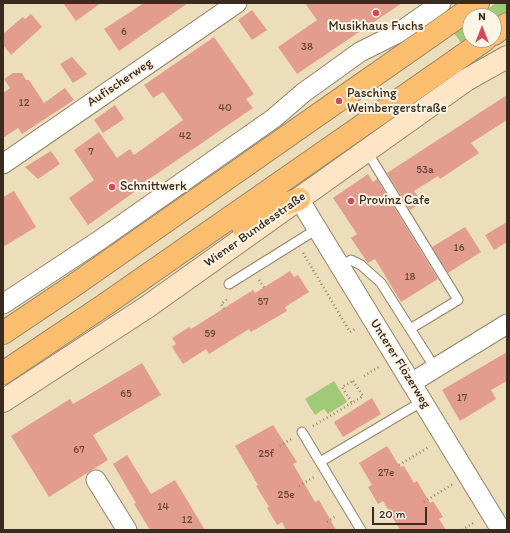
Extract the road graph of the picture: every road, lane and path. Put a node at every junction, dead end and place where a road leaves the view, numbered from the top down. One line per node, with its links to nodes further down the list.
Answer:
1 (237, 3): 7 (street, Aufischerweg)
2 (478, 3): 10 (main road)
3 (436, 5): 10 (street)
4 (474, 48): 14 (main road, Wiener Bundesstraße)
5 (507, 57): 6 (street, Wiener Bundesstraße)
6 (366, 150): 8 (street, Wiener Bundesstraße); 16 (lane)
7 (3, 163)
8 (299, 199): 9 (street, Unterer Flözerweg); 14 (main road); 24 (street, Wiener Bundesstraße)
9 (317, 229): 11 (street, Unterer Flözerweg); 12 (lane)
10 (89, 261): 13 (street); 17 (main road)
11 (340, 267): 16 (lane); 22 (street, Unterer Flözerweg)
12 (229, 284)
13 (3, 304)
14 (103, 306): 20 (main road, Wiener Bundesstraße)
15 (507, 324): 19 (street)
16 (410, 329): 19 (lane)
17 (3, 333)
18 (385, 363): 21 (path)
19 (435, 368): 22 (street)
20 (3, 373)
21 (364, 376)
22 (411, 382): 23 (street, Unterer Flözerweg)
23 (423, 401): 28 (lane); 37 (street, Unterer Flözerweg)
24 (3, 402)
25 (352, 402): 25 (path); 26 (path)
26 (302, 432): 28 (lane)
27 (435, 444): 29 (path)
28 (320, 462): 35 (lane)
29 (399, 465)
30 (96, 480): 34 (street)
31 (458, 481): 32 (path)
32 (424, 502)
33 (481, 518): 36 (path)
34 (127, 530)
35 (361, 530)
36 (462, 530)
37 (501, 530)

